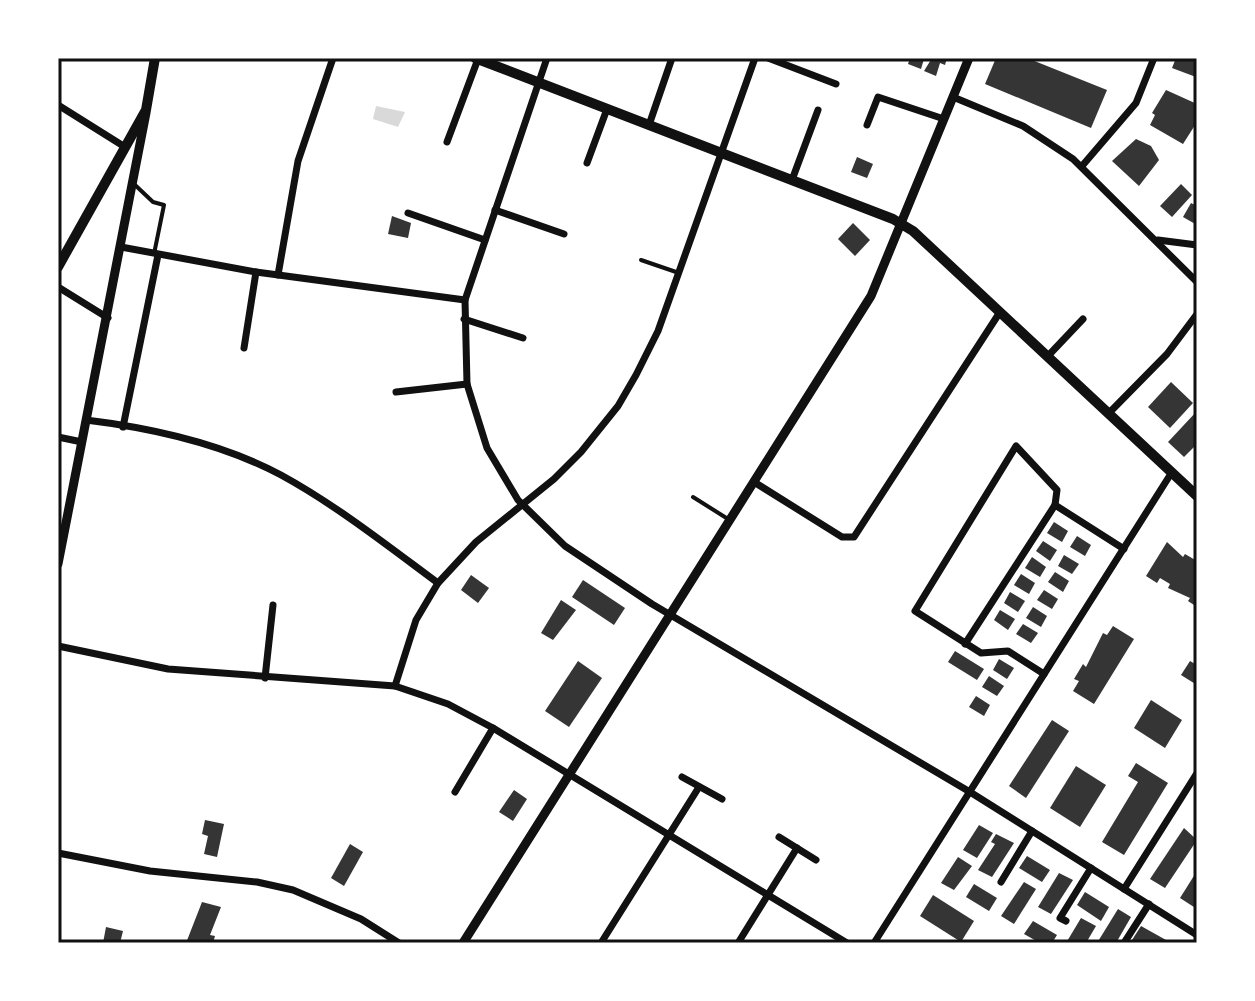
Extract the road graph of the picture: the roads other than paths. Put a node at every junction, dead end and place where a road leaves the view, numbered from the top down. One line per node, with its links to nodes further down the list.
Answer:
1 (155, 58): 15 (main road)
2 (333, 58): 40 (street)
3 (476, 58): 10 (main road); 20 (street)
4 (547, 58): 10 (street)
5 (672, 58): 18 (street)
6 (755, 58): 22 (street)
7 (768, 58): 11 (street)
8 (969, 58): 12 (street)
9 (1154, 58): 24 (street)
10 (539, 82): 14 (main road); 27 (street)
11 (836, 84)
12 (953, 97): 17 (street); 24 (street)
13 (58, 105): 21 (street)
14 (607, 109): 18 (main road); 23 (street)
15 (146, 110): 21 (main road); 26 (street)
16 (818, 110): 25 (street)
17 (944, 119): 19 (street); 29 (street)
18 (649, 125): 22 (main road)
19 (867, 125)
20 (447, 142)
21 (125, 147): 37 (main road)
22 (721, 153): 25 (main road); 39 (street)
23 (587, 163)
24 (1082, 166): 31 (street)
25 (792, 180): 29 (main road)
26 (133, 183): 34 (street); 35 (lane)
27 (495, 210): 30 (street); 32 (street)
28 (408, 213): 32 (street)
29 (902, 224): 44 (main road); 60 (street)
30 (564, 234)
31 (1156, 239): 33 (street); 41 (street)
32 (485, 240): 43 (street)
33 (1197, 245)
34 (121, 247): 35 (street); 46 (street)
35 (156, 254): 38 (street); 56 (street)
36 (641, 260): 39 (lane)
37 (58, 267)
38 (256, 272): 40 (street); 50 (street)
39 (679, 273): 63 (street)
40 (278, 275): 43 (street)
41 (1197, 282)
42 (58, 287): 46 (street)
43 (465, 300): 47 (street)
44 (1000, 312): 51 (main road); 60 (street)
45 (1197, 314): 54 (street)
46 (108, 318): 55 (street)
47 (464, 319): 49 (street); 52 (street)
48 (1083, 319): 51 (street)
49 (523, 338)
50 (244, 348)
51 (1047, 357): 54 (main road)
52 (467, 384): 53 (street); 63 (street)
53 (396, 392)
54 (1109, 413): 59 (main road)
55 (86, 420): 56 (street); 58 (street)
56 (123, 427): 68 (street)
57 (58, 437): 58 (street)
58 (82, 442): 67 (street)
59 (1172, 472): 61 (main road); 66 (street)
60 (754, 482): 65 (street)
61 (1197, 496)
62 (693, 497): 65 (lane)
63 (522, 505): 68 (street); 70 (street)
64 (1055, 505): 66 (street); 71 (street); 71 (street)
65 (730, 521): 70 (street)
66 (1124, 549): 73 (street)
67 (58, 564)
68 (438, 583): 75 (street)
69 (273, 605): 74 (street)
70 (670, 615): 78 (street); 82 (street)
71 (965, 644): 73 (street)
72 (58, 646): 74 (street)
73 (1044, 674): 82 (street)
74 (265, 678): 75 (street)
75 (395, 686): 76 (street)
76 (493, 728): 78 (street); 81 (street)
77 (1197, 773): 92 (street)
78 (569, 775): 85 (street); 98 (street)
79 (682, 777): 80 (street)
80 (699, 787): 83 (street); 85 (street)
81 (455, 792)
82 (970, 792): 84 (street); 102 (street)
83 (722, 799)
84 (1032, 831): 90 (street); 91 (street)
85 (669, 836): 93 (street); 99 (street)
86 (779, 837): 87 (street)
87 (797, 848): 89 (street); 93 (street)
88 (58, 853): 97 (street)
89 (816, 860)
90 (1091, 868): 92 (street); 95 (street)
91 (1001, 882)
92 (1124, 889): 94 (street)
93 (768, 895): 100 (street); 101 (street)
94 (1149, 904): 96 (street); 103 (street)
95 (1066, 921)
96 (1197, 935)
97 (399, 943)
98 (463, 943)
99 (601, 943)
100 (738, 943)
101 (847, 943)
102 (874, 943)
103 (1124, 943)

